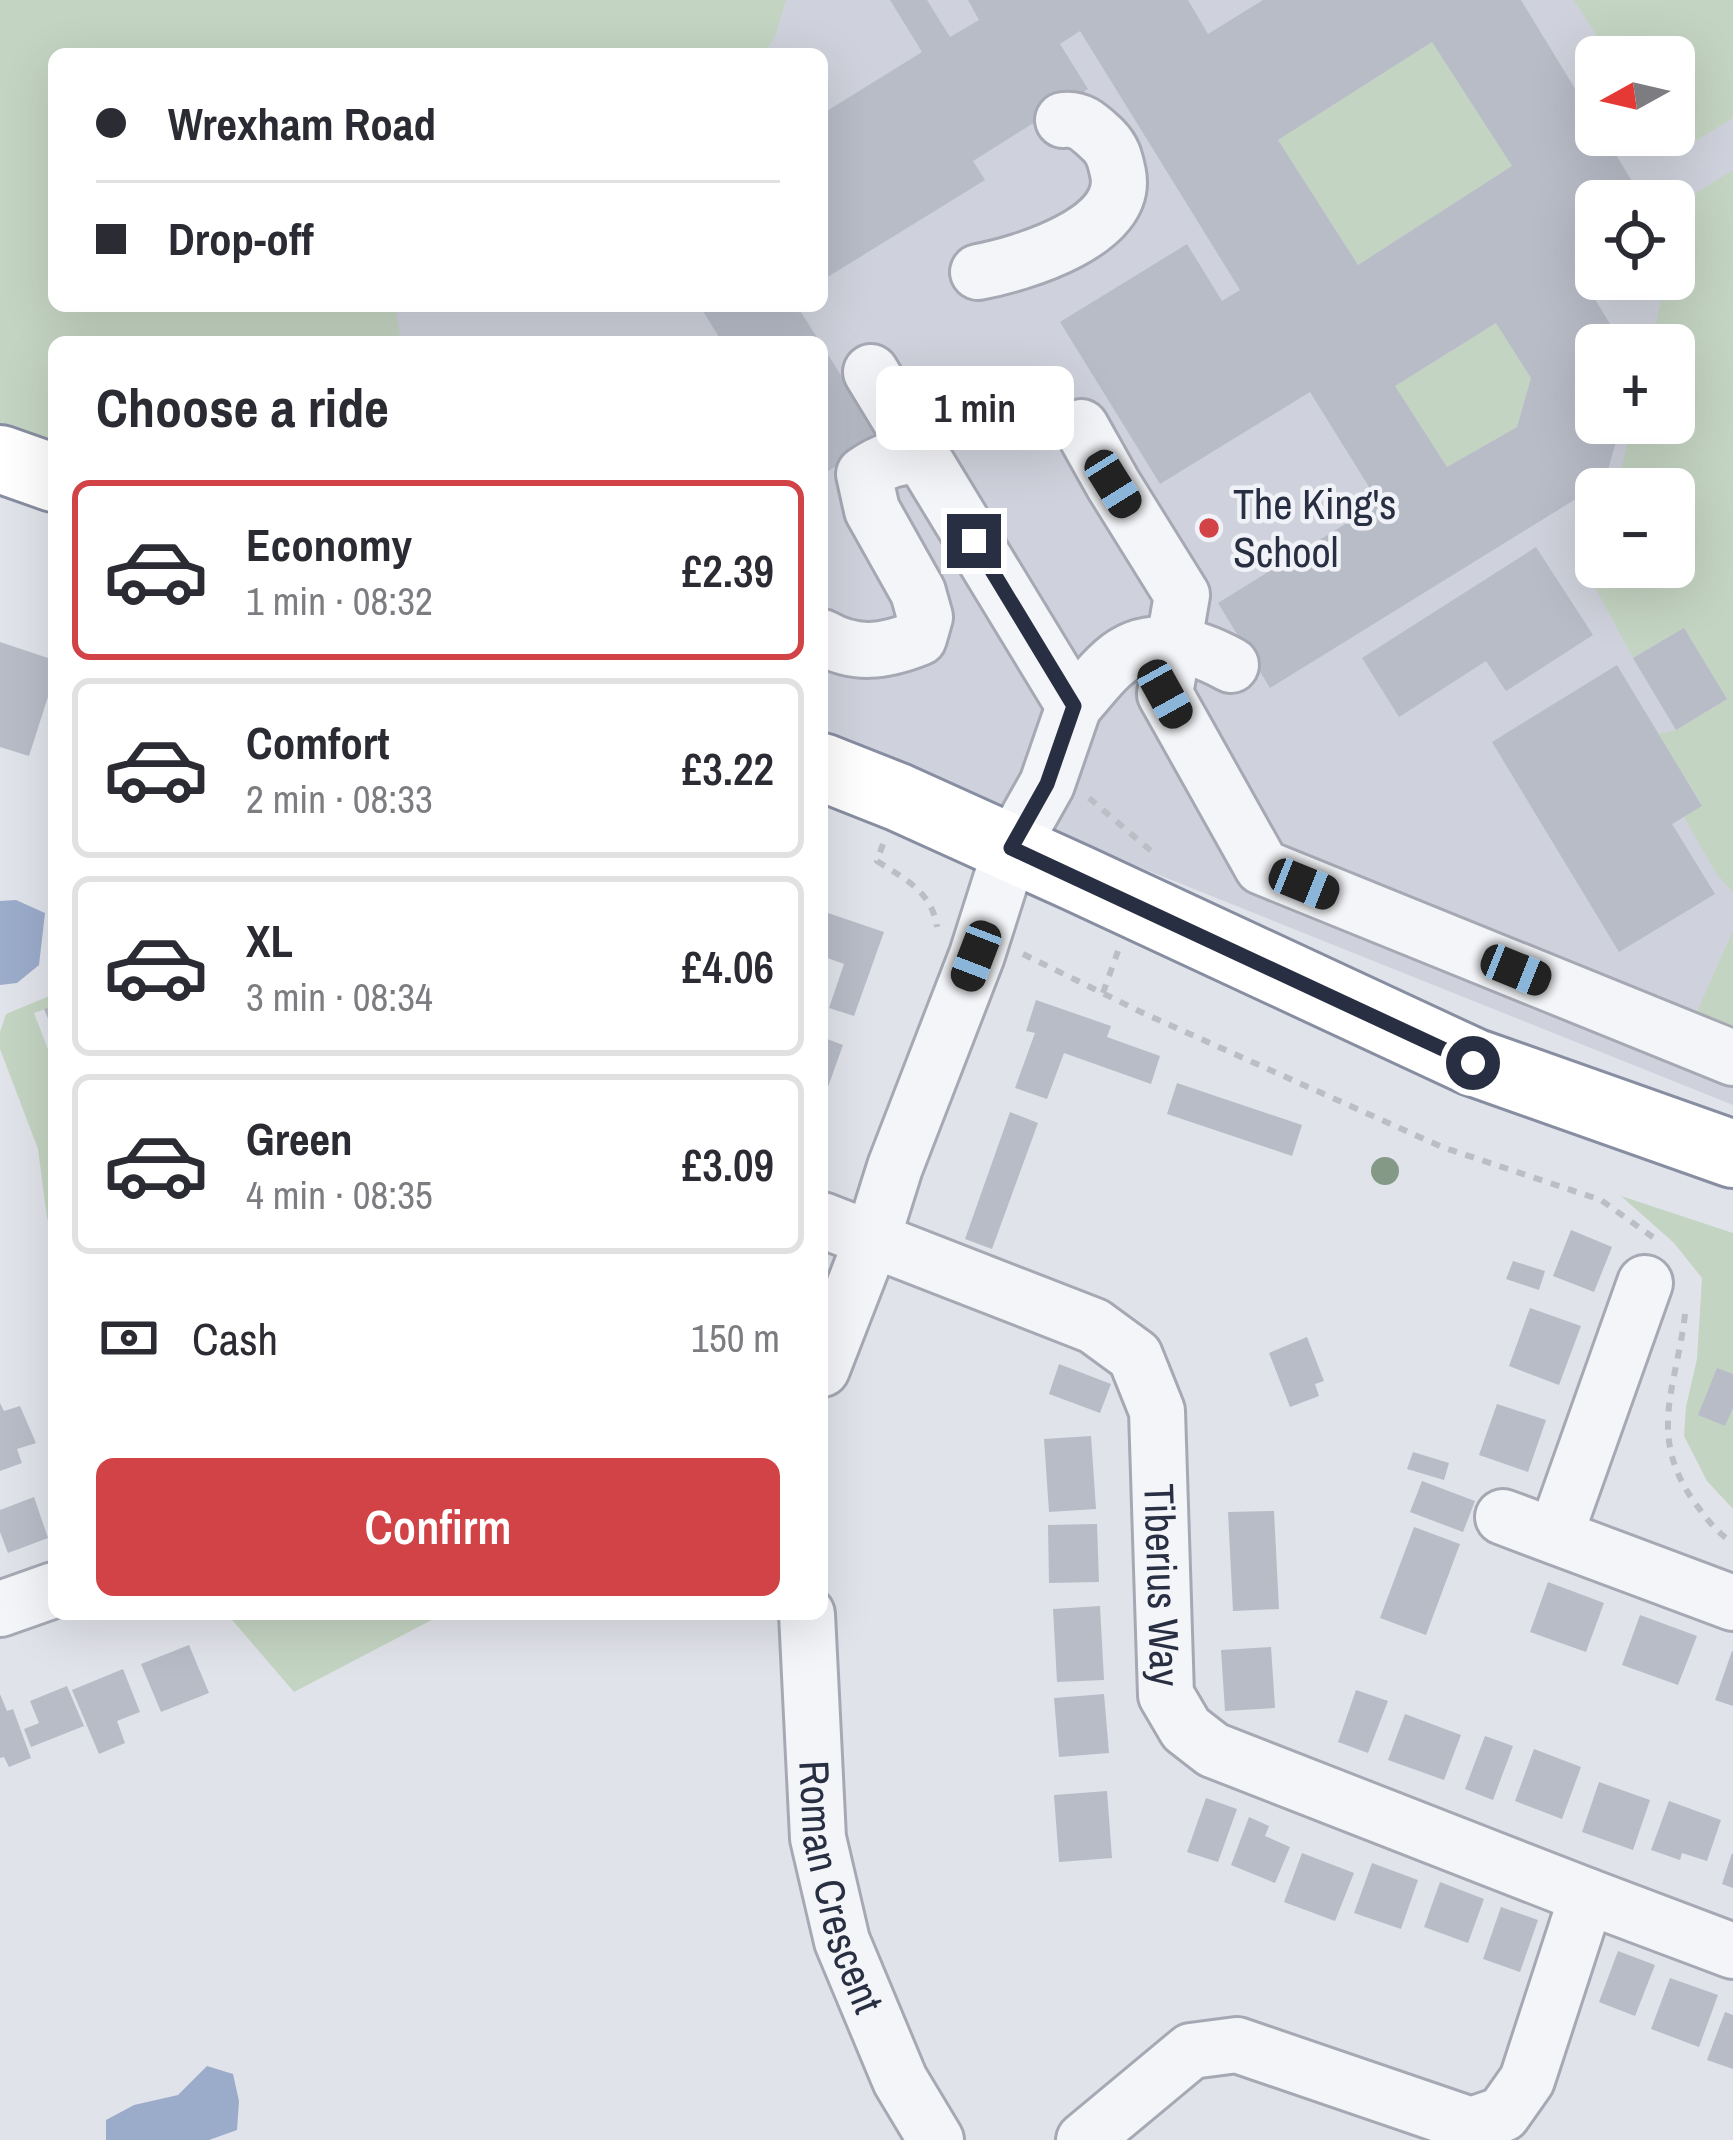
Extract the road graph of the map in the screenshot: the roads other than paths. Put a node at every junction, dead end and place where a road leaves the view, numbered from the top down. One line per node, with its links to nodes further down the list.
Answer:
1 (1063, 121): 2 (street)
2 (978, 272)
3 (871, 372): 5 (street)
4 (1081, 427): 10 (street)
5 (922, 457): 8 (street); 11 (street)
6 (0, 459): 7 (highway)
7 (48, 476)
8 (828, 640)
9 (1231, 665): 10 (street)
10 (1170, 669): 11 (street); 14 (street)
11 (1065, 729): 13 (street)
12 (828, 768): 13 (highway)
13 (1011, 848): 15 (highway); 17 (street)
14 (1733, 1058)
15 (1733, 1154)
16 (828, 1222): 17 (street, Tiberius Way)
17 (872, 1240): 19 (street); 26 (street, Tiberius Way)
18 (1664, 1276): 21 (street)
19 (828, 1354)
20 (1503, 1517): 21 (street)
21 (1555, 1536): 23 (street)
22 (48, 1592): 24 (street)
23 (1733, 1603)
24 (0, 1609)
25 (808, 1620): 28 (street, Roman Crescent)
26 (1587, 1896): 27 (street, Tiberius Way); 29 (street)
27 (1733, 1951)
28 (936, 2140)
29 (1084, 2140)

